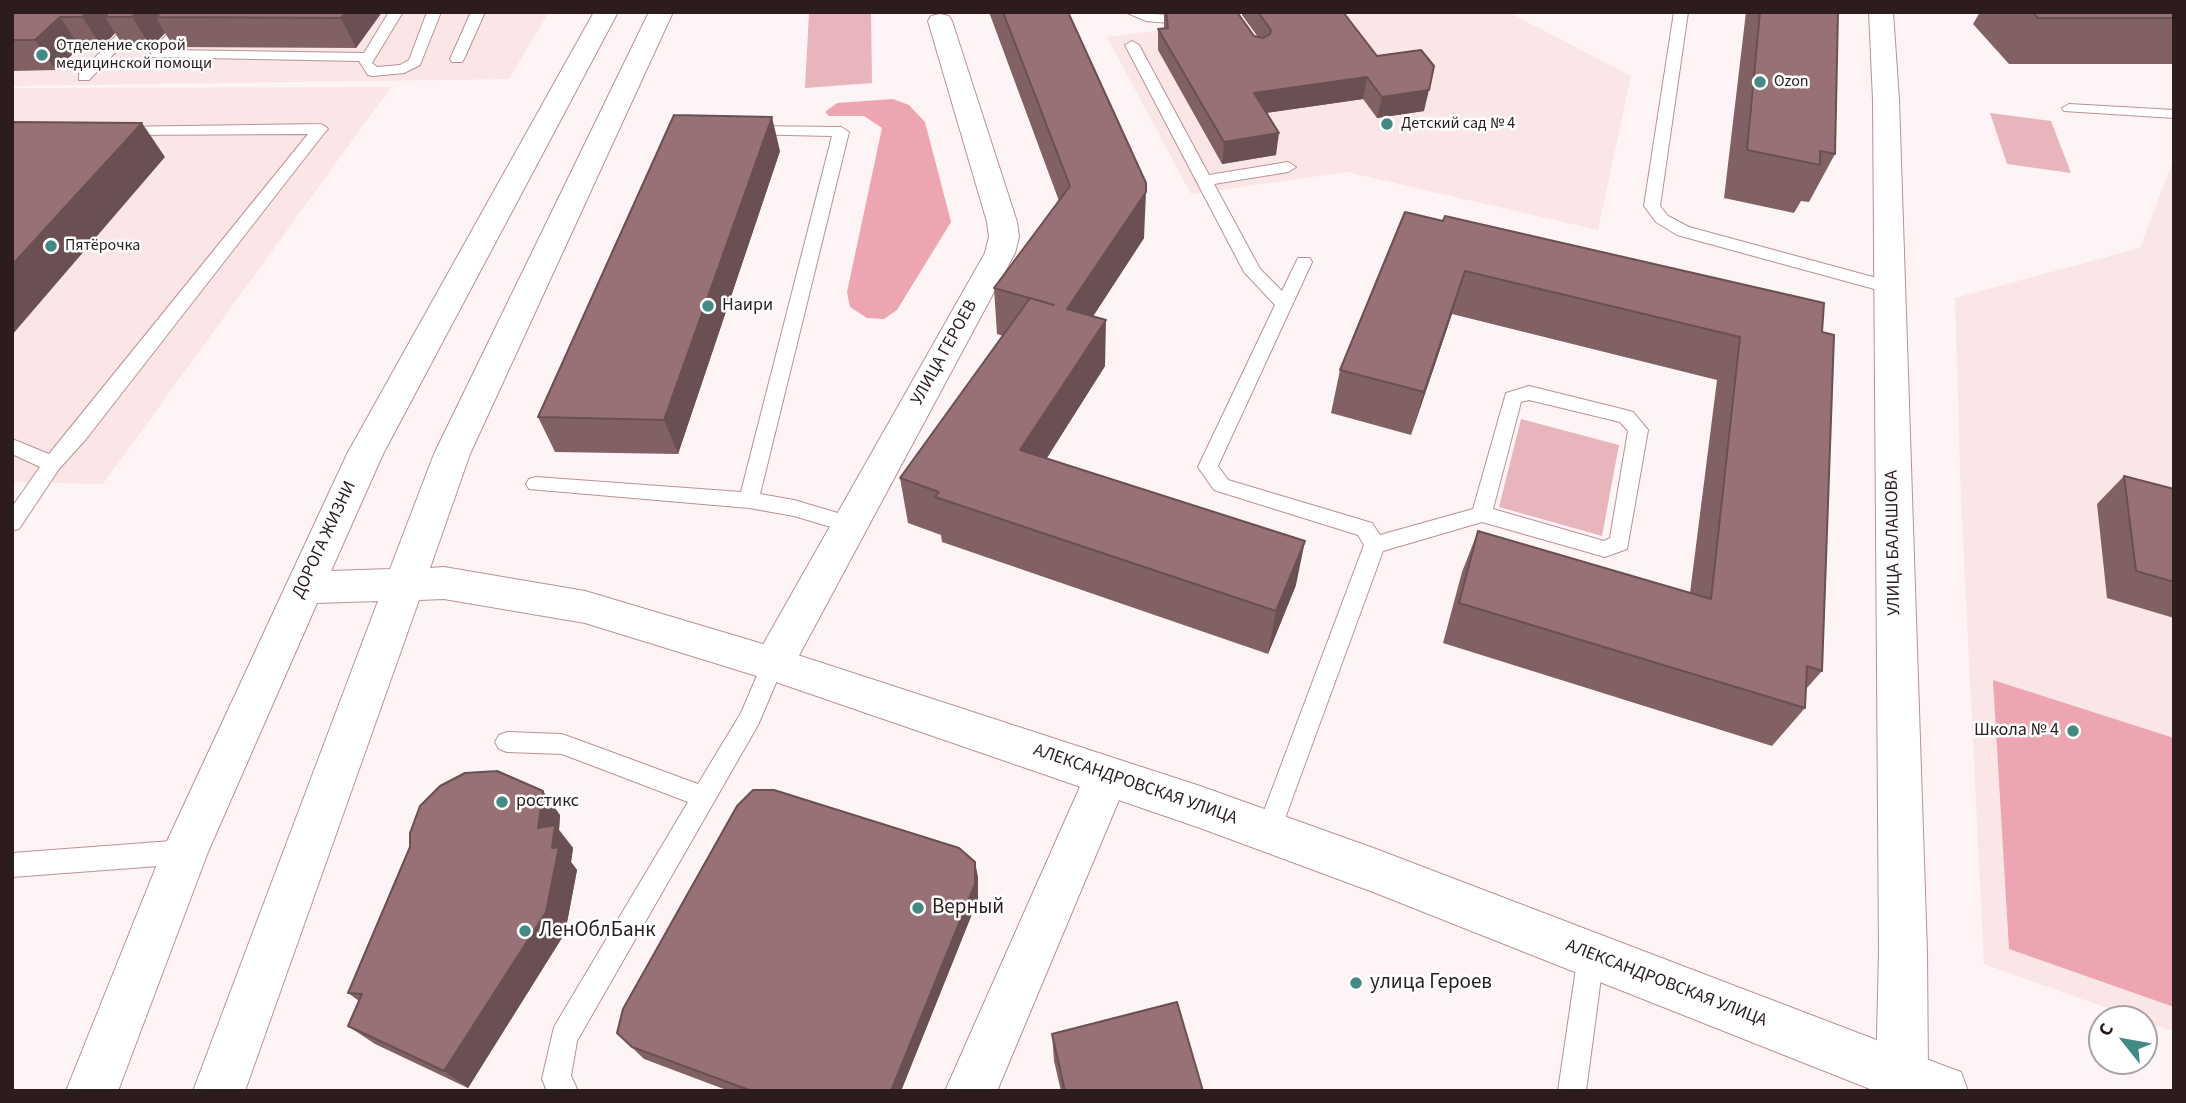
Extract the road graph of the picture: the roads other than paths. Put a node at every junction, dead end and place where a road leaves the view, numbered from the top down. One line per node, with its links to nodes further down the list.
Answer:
1 (147, 12): 16 (lane)
2 (197, 12): 14 (lane)
3 (396, 12): 14 (lane)
4 (434, 12): 14 (lane)
5 (478, 12): 15 (lane)
6 (606, 12): 35 (street, ДОРОГА ЖИЗНИ)
7 (661, 12): 34 (street)
8 (1132, 12): 11 (lane)
9 (1681, 12): 24 (lane)
10 (1881, 12): 24 (street, УЛИЦА БАЛАШОВА)
11 (1234, 16)
12 (940, 21): 32 (street, УЛИЦА ГЕРОЕВ)
13 (1132, 45): 22 (lane)
14 (369, 57)
15 (457, 60)
16 (83, 77)
17 (2069, 108): 18 (lane)
18 (2174, 114)
19 (101, 130): 27 (lane)
20 (726, 131): 29 (lane)
21 (1288, 167): 22 (lane)
22 (1204, 181): 25 (lane)
23 (1304, 262): 25 (lane)
24 (1889, 287): 44 (street, УЛИЦА БАЛАШОВА)
25 (1285, 304): 33 (lane)
26 (12, 446): 27 (lane)
27 (52, 464): 31 (lane)
28 (536, 484): 29 (lane)
29 (749, 500): 32 (lane)
30 (1482, 514): 30 (lane); 33 (lane)
31 (12, 523)
32 (851, 524): 36 (street, УЛИЦА ГЕРОЕВ)
33 (1376, 545): 40 (lane)
34 (405, 584): 35 (street, АЛЕКСАНДРОВСКАЯ УЛИЦА); 36 (street, АЛЕКСАНДРОВСКАЯ УЛИЦА); 46 (street)
35 (303, 588): 41 (street, ДОРОГА ЖИЗНИ)
36 (773, 664): 38 (street, АЛЕКСАНДРОВСКАЯ УЛИЦА); 39 (lane)
37 (508, 742): 39 (lane)
38 (1107, 776): 40 (street, АЛЕКСАНДРОВСКАЯ УЛИЦА); 48 (street)
39 (704, 797): 47 (lane)
40 (1268, 832): 43 (street, АЛЕКСАНДРОВСКАЯ УЛИЦА)
41 (184, 852): 42 (lane); 45 (street, ДОРОГА ЖИЗНИ)
42 (12, 865)
43 (1591, 955): 44 (street, АЛЕКСАНДРОВСКАЯ УЛИЦА); 49 (lane)
44 (1922, 1083)
45 (92, 1091)
46 (219, 1091)
47 (564, 1091)
48 (971, 1091)
49 (1572, 1091)

